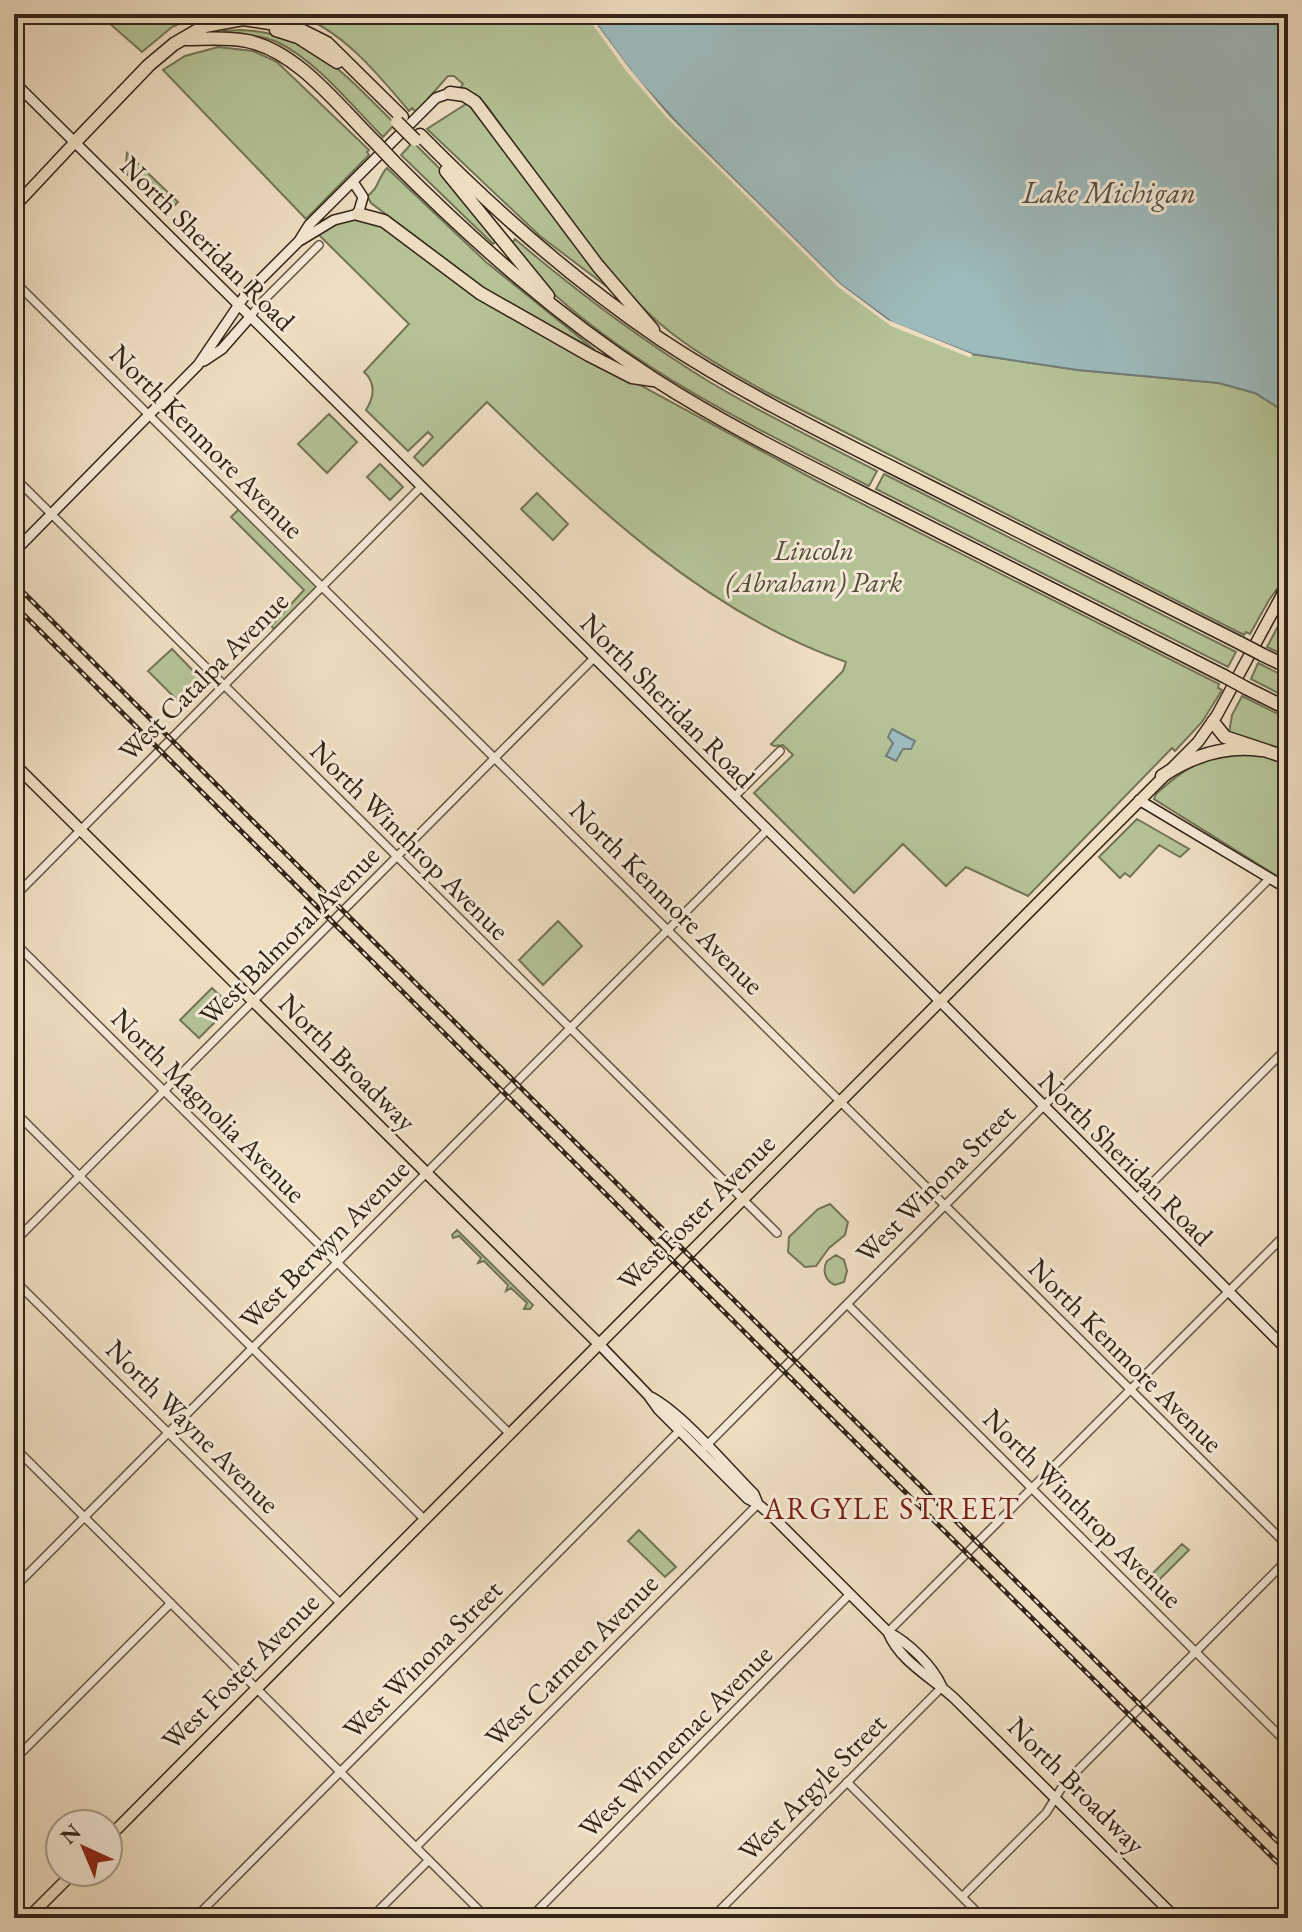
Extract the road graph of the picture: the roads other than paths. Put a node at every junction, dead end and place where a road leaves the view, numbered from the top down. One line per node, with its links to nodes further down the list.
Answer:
1 (183, 39): 4 (highway); 5 (highway); 13 (highway, bridge)
2 (14, 82): 5 (main road, North Sheridan Road)
3 (450, 93): 6 (main road); 15 (highway)
4 (418, 138): 13 (highway); 15 (highway)
5 (75, 142): 7 (main road); 12 (main road, North Sheridan Road)
6 (353, 182): 8 (main road); 9 (main road)
7 (14, 207)
8 (358, 214): 9 (main road); 17 (highway)
9 (299, 241): 12 (main road)
10 (319, 245): 14 (street)
11 (14, 281): 18 (street, North Kenmore Avenue)
12 (240, 305): 14 (main road, North Sheridan Road); 16 (main road)
13 (565, 315): 17 (highway)
14 (251, 316): 16 (main road); 20 (main road, North Sheridan Road)
15 (660, 339): 26 (highway, bridge)
16 (198, 365): 18 (main road)
17 (656, 380): 28 (highway, bridge)
18 (149, 415): 21 (main road); 23 (street, North Kenmore Avenue)
19 (14, 477): 21 (street, North Winthrop Avenue)
20 (422, 486): 23 (street, West Catalpa Avenue); 25 (main road, North Sheridan Road)
21 (51, 514): 22 (main road); 27 (street, North Winthrop Avenue)
22 (14, 552)
23 (323, 587): 27 (street, West Catalpa Avenue); 32 (street, North Kenmore Avenue)
24 (1286, 594): 29 (main road, West Foster Avenue)
25 (594, 658): 32 (street, West Balmoral Avenue); 36 (main road, North Sheridan Road)
26 (1288, 667)
27 (224, 685): 38 (street, West Catalpa Avenue); 40 (street, North Winthrop Avenue)
28 (1288, 709)
29 (1213, 722): 30 (highway); 35 (main road, West Foster Avenue)
30 (1261, 750): 33 (highway); 35 (highway)
31 (780, 751): 36 (street)
32 (496, 758): 40 (street, West Balmoral Avenue); 44 (street, North Kenmore Avenue)
33 (1288, 758)
34 (14, 764): 38 (main road, North Broadway)
35 (1162, 776): 37 (main road, West Foster Avenue)
36 (734, 797): 39 (main road, North Sheridan Road)
37 (1139, 800): 41 (main road); 46 (main road, West Foster Avenue)
38 (81, 830): 43 (street, West Catalpa Avenue); 47 (main road, North Broadway)
39 (767, 830): 44 (street, West Berwyn Avenue); 46 (main road, North Sheridan Road)
40 (397, 857): 47 (street, West Balmoral Avenue); 48 (street, North Winthrop Avenue)
41 (1270, 878): 42 (main road); 52 (street, West Winona Street)
42 (1288, 889)
43 (14, 897)
44 (668, 929): 48 (street, West Berwyn Avenue); 51 (street, North Kenmore Avenue)
45 (14, 942): 50 (street, North Magnolia Avenue)
46 (939, 1000): 51 (main road, West Foster Avenue); 52 (main road, North Sheridan Road)
47 (253, 1002): 50 (street, West Balmoral Avenue); 54 (main road, North Broadway)
48 (569, 1028): 54 (street, West Berwyn Avenue); 57 (street, North Winthrop Avenue)
49 (1288, 1047): 56 (street)
50 (164, 1091): 55 (street, West Balmoral Avenue); 62 (street, North Magnolia Avenue)
51 (840, 1100): 57 (main road, West Foster Avenue); 58 (street, North Kenmore Avenue)
52 (1043, 1106): 56 (main road, North Sheridan Road); 58 (street, West Winona Street)
53 (14, 1111): 55 (street)
54 (426, 1172): 62 (street, West Berwyn Avenue); 66 (main road, North Broadway)
55 (80, 1176): 61 (street, West Balmoral Avenue); 67 (street)
56 (1136, 1199): 64 (main road, North Sheridan Road)
57 (742, 1200): 60 (street, North Winthrop Avenue); 66 (main road, West Foster Avenue)
58 (945, 1204): 65 (street, West Winona Street); 69 (street, North Kenmore Avenue)
59 (1288, 1232): 64 (street)
60 (777, 1233)
61 (14, 1242)
62 (337, 1263): 67 (street, West Berwyn Avenue); 73 (street, North Magnolia Avenue)
63 (14, 1280): 72 (street, North Wayne Avenue)
64 (1229, 1292): 68 (main road, North Sheridan Road); 69 (street)
65 (847, 1304): 75 (street, West Winona Street); 76 (street, North Winthrop Avenue)
66 (599, 1344): 70 (main road, North Broadway); 73 (main road, West Foster Avenue)
67 (252, 1347): 72 (street, West Berwyn Avenue); 79 (street)
68 (1288, 1351)
69 (1130, 1391): 76 (street); 80 (street, North Kenmore Avenue)
70 (648, 1395): 71 (main road, North Broadway); 75 (main road, North Broadway)
71 (679, 1431): 75 (main road, North Broadway); 92 (street, West Winona Street)
72 (168, 1432): 78 (street, West Berwyn Avenue); 85 (street, North Wayne Avenue)
73 (510, 1434): 79 (main road, West Foster Avenue)
74 (14, 1447): 78 (street)
75 (703, 1448): 77 (main road, North Broadway)
76 (1032, 1489): 86 (street); 87 (street, North Winthrop Avenue)
77 (758, 1504): 83 (main road, North Broadway); 96 (street, West Carmen Avenue)
78 (85, 1517): 82 (street, West Berwyn Avenue); 84 (street)
79 (424, 1519): 85 (main road, West Foster Avenue)
80 (1288, 1546)
81 (1288, 1559): 87 (street)
82 (14, 1588)
83 (850, 1594): 86 (main road, North Broadway); 105 (street, West Winnemac Avenue)
84 (171, 1603): 89 (street); 91 (street)
85 (341, 1604): 89 (main road, West Foster Avenue)
86 (888, 1632): 88 (main road, North Broadway)
87 (1196, 1652): 90 (street, North Winthrop Avenue); 94 (street)
88 (942, 1687): 93 (street, West Argyle Street); 94 (main road, North Broadway)
89 (257, 1689): 92 (street); 95 (main road, West Foster Avenue)
90 (1288, 1744)
91 (14, 1760)
92 (340, 1772): 96 (street); 102 (street, West Winona Street)
93 (847, 1782): 99 (street); 106 (street, West Argyle Street)
94 (1056, 1798): 99 (street); 100 (main road, North Broadway)
95 (124, 1822)
96 (416, 1847): 97 (street)
97 (429, 1860): 103 (street); 104 (street)
98 (58, 1888): 101 (main road)
99 (962, 1897): 107 (street)
100 (1172, 1917)
101 (28, 1918)
102 (195, 1918)
103 (371, 1918)
104 (487, 1918)
105 (530, 1918)
106 (712, 1918)
107 (983, 1918)

